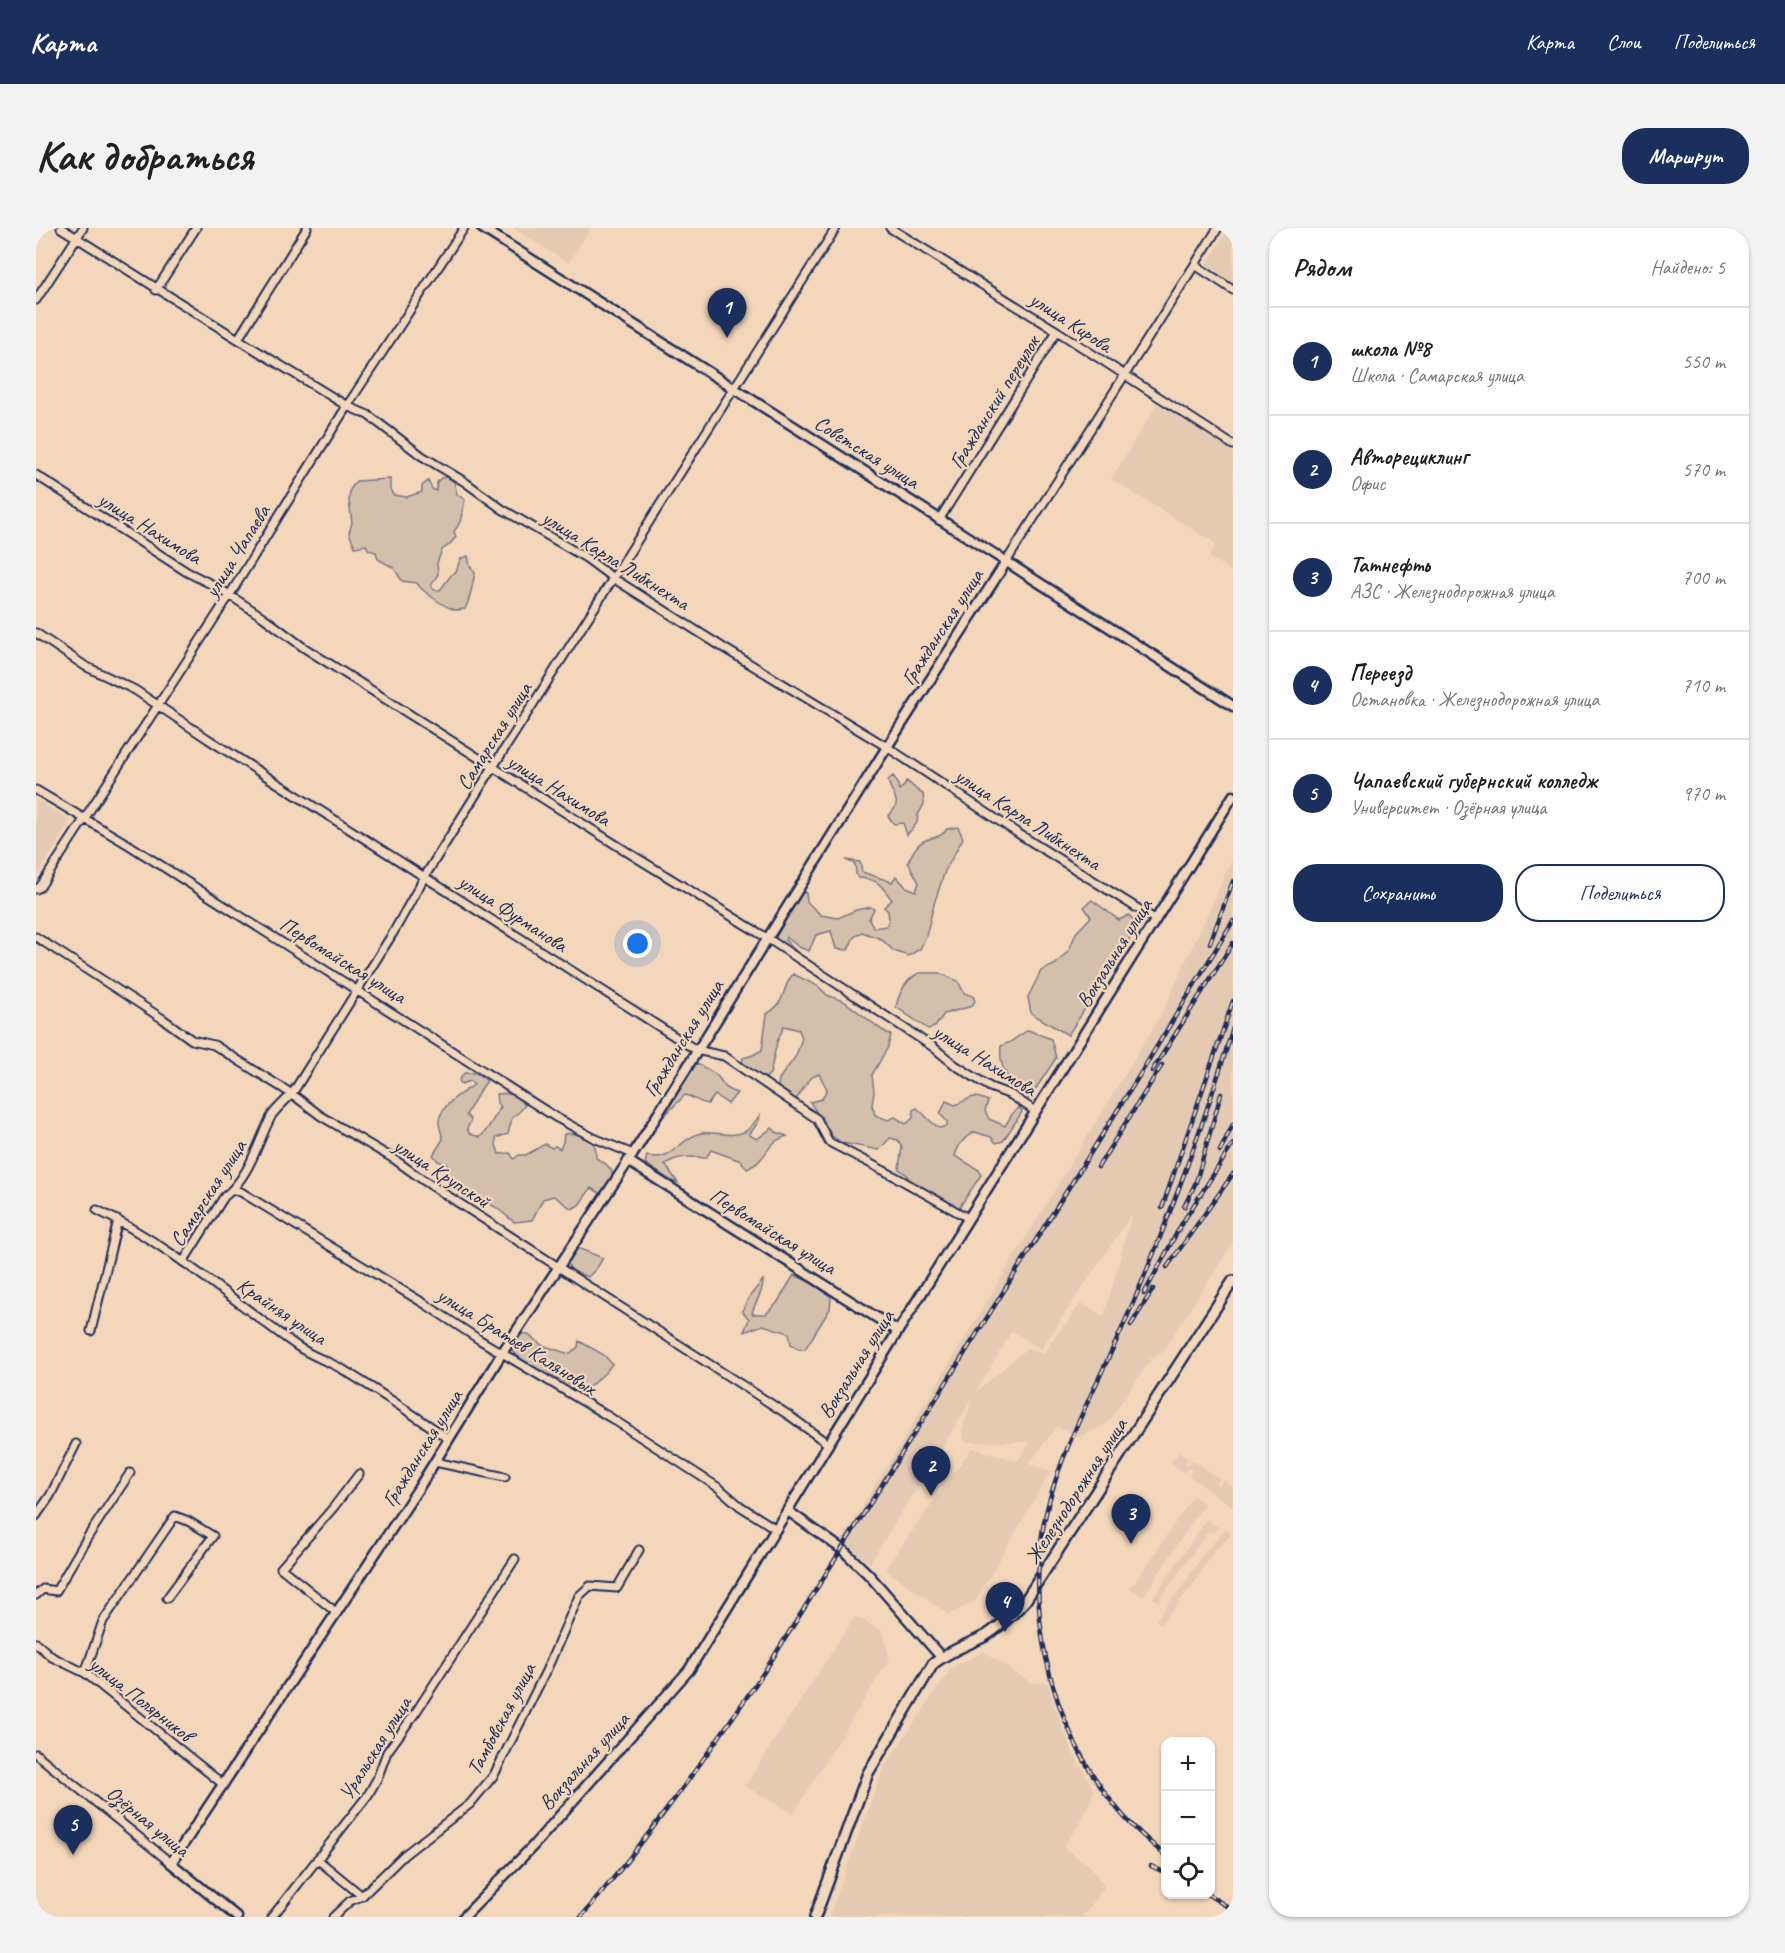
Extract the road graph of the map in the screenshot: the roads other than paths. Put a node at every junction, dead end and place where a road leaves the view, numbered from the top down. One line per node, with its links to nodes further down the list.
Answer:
1 (61, 228): 10 (street, улица Карла Либкнехта)
2 (83, 228): 10 (street)
3 (196, 228): 12 (street)
4 (307, 228): 16 (street)
5 (464, 228): 19 (street, улица Чапаева)
6 (482, 228): 18 (street, Советская улица)
7 (836, 228): 18 (street, Самарская улица)
8 (890, 228): 15 (street, улица Кирова)
9 (1218, 228): 11 (street, Гражданская улица)
10 (77, 238): 12 (street, улица Карла Либкнехта); 14 (street)
11 (1195, 265): 13 (street); 17 (street, Гражданская улица)
12 (156, 290): 16 (street, улица Карла Либкнехта)
13 (1233, 290)
14 (36, 300)
15 (1057, 332): 17 (street, улица Кирова); 22 (street, Гражданский переулок)
16 (238, 339): 19 (street, улица Карла Либкнехта)
17 (1124, 376): 20 (street, улица Кирова); 23 (street, Гражданская улица)
18 (734, 390): 22 (street, Советская улица); 24 (street, Самарская улица)
19 (347, 406): 24 (street, улица Карла Либкнехта); 25 (street, улица Чапаева)
20 (1233, 445)
21 (36, 476): 25 (street, улица Нахимова)
22 (939, 520): 23 (street, Советская улица)
23 (1005, 562): 28 (street, Советская улица); 29 (street, Гражданская улица)
24 (613, 578): 29 (street, улица Карла Либкнехта); 30 (street, Самарская улица)
25 (229, 596): 27 (street, улица Чапаева); 30 (street, улица Нахимова)
26 (36, 633): 27 (street, улица Фурманова)
27 (157, 704): 33 (street, улица Чапаева); 34 (street, улица Фурманова)
28 (1233, 706)
29 (887, 747): 36 (street, улица Карла Либкнехта); 38 (street, Гражданская улица)
30 (493, 767): 34 (street, Самарская улица); 38 (street, улица Нахимова)
31 (36, 790): 33 (street, Первомайская улица)
32 (1233, 796): 36 (street, Вокзальная улица)
33 (84, 819): 35 (street, улица Чапаева); 39 (street, Первомайская улица)
34 (425, 876): 39 (street, Самарская улица); 40 (street, улица Фурманова)
35 (36, 889)
36 (1156, 920): 42 (street, Вокзальная улица)
37 (36, 937): 41 (street, улица Крупской)
38 (767, 938): 40 (street, Гражданская улица); 42 (street, улица Нахимова)
39 (357, 992): 41 (street, Самарская улица); 43 (street, Первомайская улица)
40 (696, 1050): 43 (street, Гражданская улица); 46 (street, улица Фурманова)
41 (292, 1094): 44 (street, Самарская улица); 49 (street, улица Крупской)
42 (1035, 1111): 46 (street, Вокзальная улица)
43 (631, 1157): 49 (street, Гражданская улица); 52 (street, Первомайская улица)
44 (233, 1190): 48 (street, Самарская улица); 53 (street, улица Братьев Каляновых)
45 (97, 1210): 47 (street, Крайняя улица)
46 (968, 1218): 52 (street, Вокзальная улица)
47 (118, 1220): 48 (street, Крайняя улица); 51 (street)
48 (183, 1262): 54 (street, Крайняя улица)
49 (557, 1267): 53 (street, Гражданская улица); 56 (street, улица Крупской)
50 (1233, 1281): 70 (main road, Железнодорожная улица)
51 (90, 1331)
52 (898, 1331): 56 (street, Вокзальная улица)
53 (502, 1353): 54 (street, Гражданская улица); 63 (street, улица Братьев Каляновых)
54 (449, 1439): 57 (street, Гражданская улица)
55 (76, 1444): 62 (street)
56 (828, 1444): 61 (street, Вокзальная улица)
57 (435, 1462): 60 (street); 68 (street, Гражданская улица)
58 (130, 1473): 66 (street)
59 (359, 1474): 68 (street)
60 (505, 1477)
61 (788, 1511): 63 (street, Вокзальная улица); 70 (street)
62 (36, 1516)
63 (776, 1529): 80 (street, Вокзальная улица)
64 (639, 1550): 76 (street, Тамбовская улица)
65 (515, 1559): 74 (street, Уральская улица)
66 (36, 1595)
67 (167, 1598): 71 (street)
68 (337, 1614): 73 (street, Гражданская улица)
69 (36, 1643): 71 (street, улица Полярников)
70 (941, 1657): 81 (main road, Железнодорожная улица)
71 (85, 1673): 73 (street, улица Полярников)
72 (36, 1754): 75 (street, Озёрная улица)
73 (224, 1785): 75 (street, Гражданская улица)
74 (317, 1858): 76 (street); 78 (street, Уральская улица)
75 (171, 1863): 77 (street, Озёрная улица)
76 (362, 1896): 79 (street, Тамбовская улица)
77 (237, 1917)
78 (272, 1917)
79 (333, 1917)
80 (464, 1917)
81 (815, 1917)

